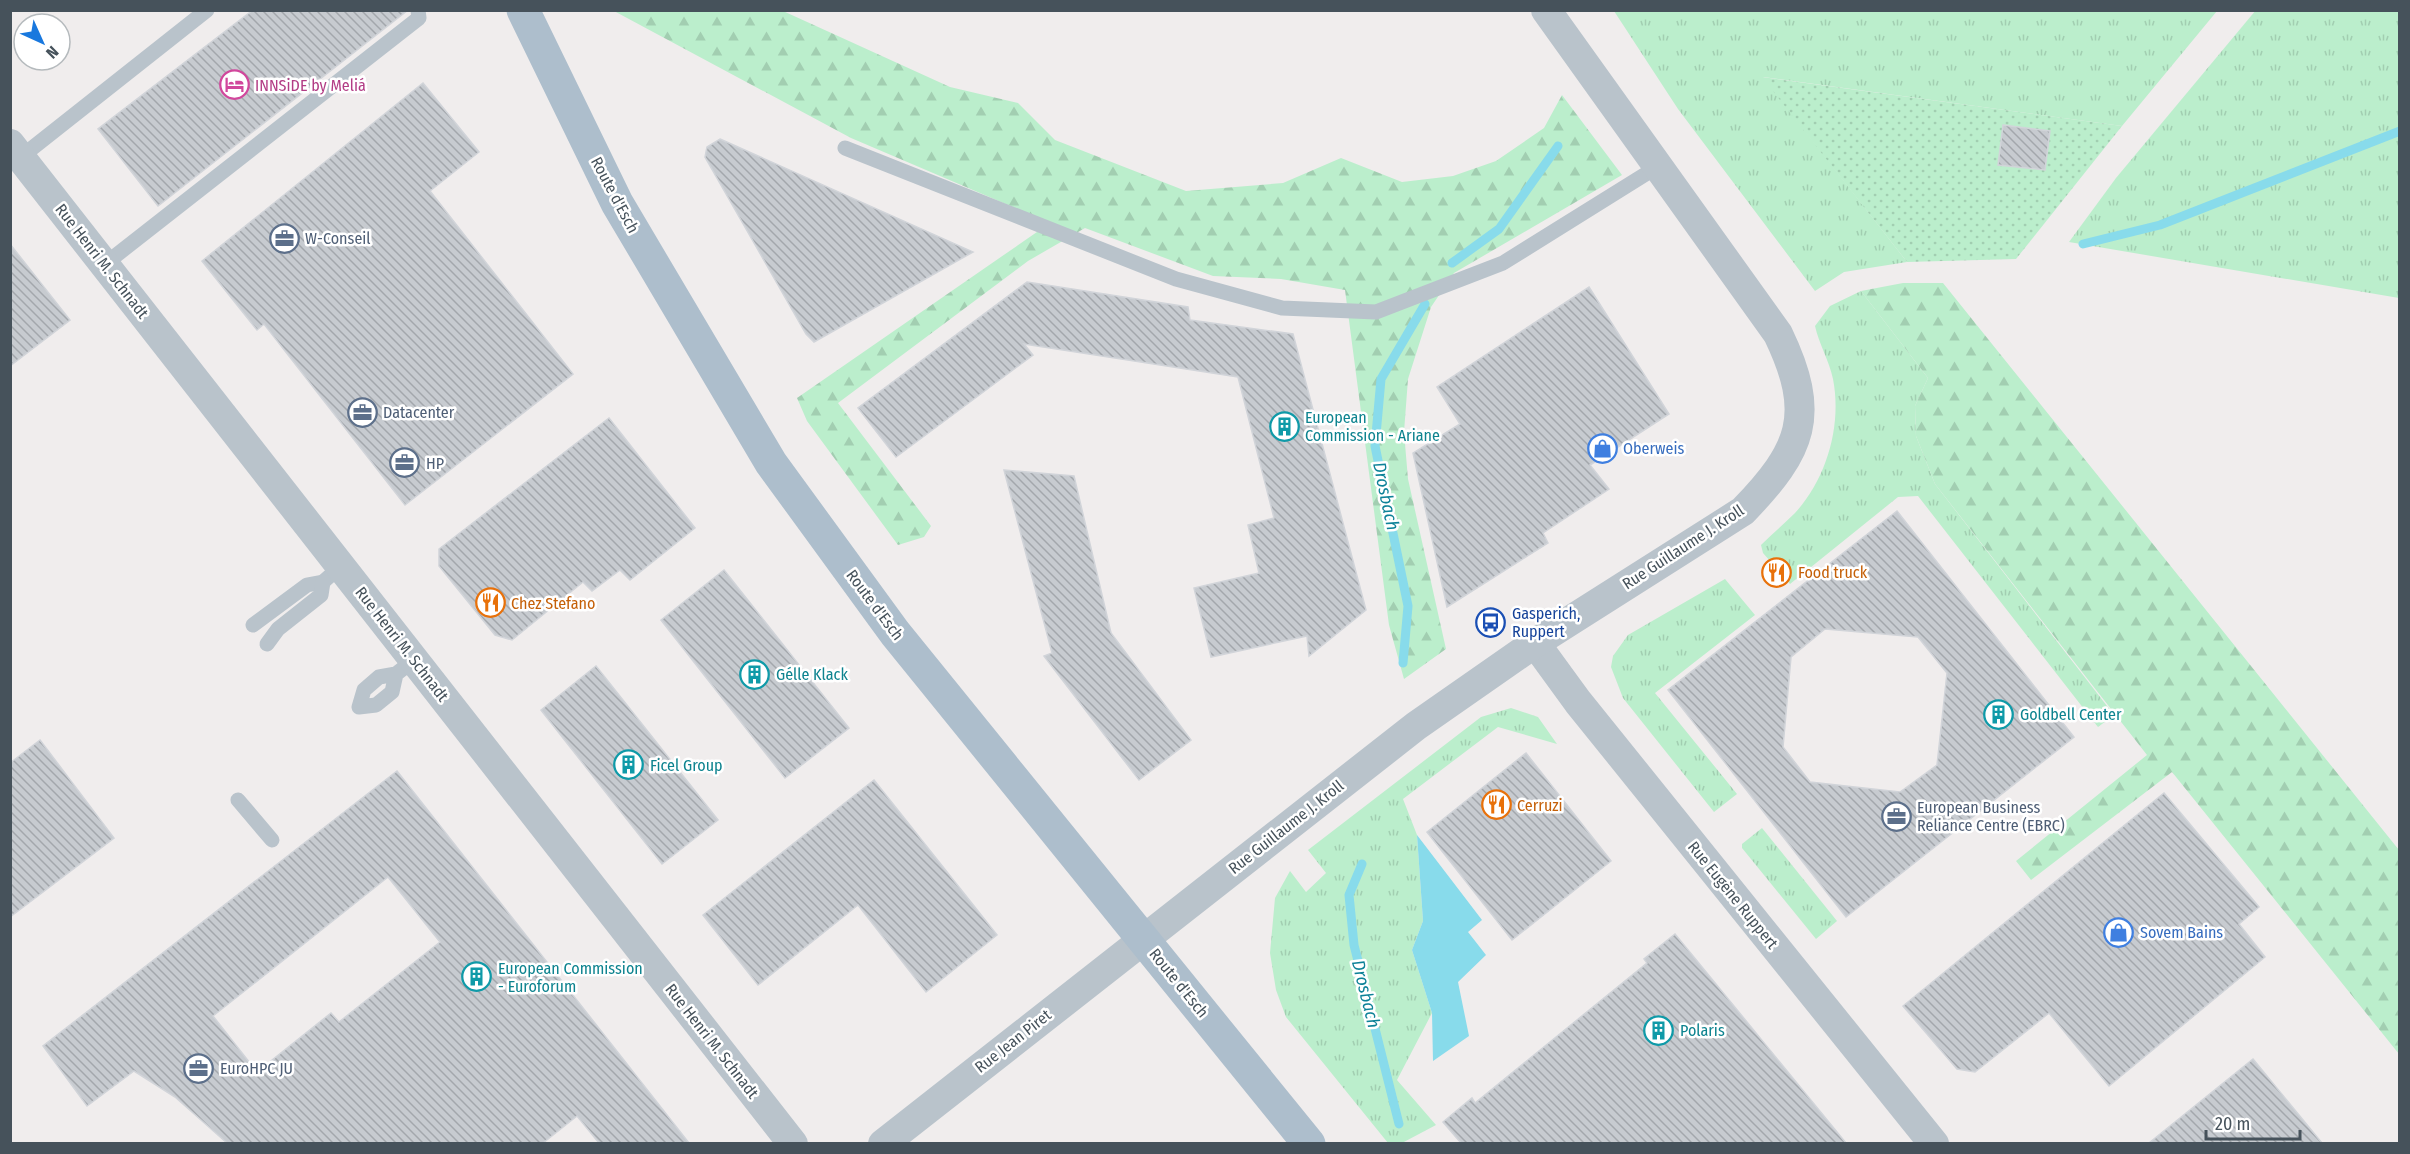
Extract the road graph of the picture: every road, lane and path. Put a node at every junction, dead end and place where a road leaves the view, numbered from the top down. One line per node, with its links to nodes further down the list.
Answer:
1 (207, 10): 6 (lane)
2 (417, 10): 8 (lane)
3 (524, 10): 15 (main road, Route d'Esch)
4 (1546, 10): 7 (street, Rue Guillaume J. Kroll)
5 (845, 148): 7 (lane)
6 (16, 150): 8 (street, Rue Henri M. Schnadt)
7 (1657, 167): 11 (street, Rue Guillaume J. Kroll)
8 (105, 264): 9 (street, Rue Henri M. Schnadt)
9 (332, 574): 10 (lane); 12 (lane); 16 (street, Rue Henri M. Schnadt)
10 (253, 625)
11 (1535, 643): 15 (street, Rue Guillaume J. Kroll); 19 (street, Rue Eugène Ruppert)
12 (267, 644)
13 (238, 800): 14 (lane)
14 (272, 840)
15 (1144, 939): 17 (street, Rue Jean Piret); 18 (main road, Route d'Esch)
16 (793, 1143)
17 (883, 1143)
18 (1309, 1143)
19 (1934, 1143)

